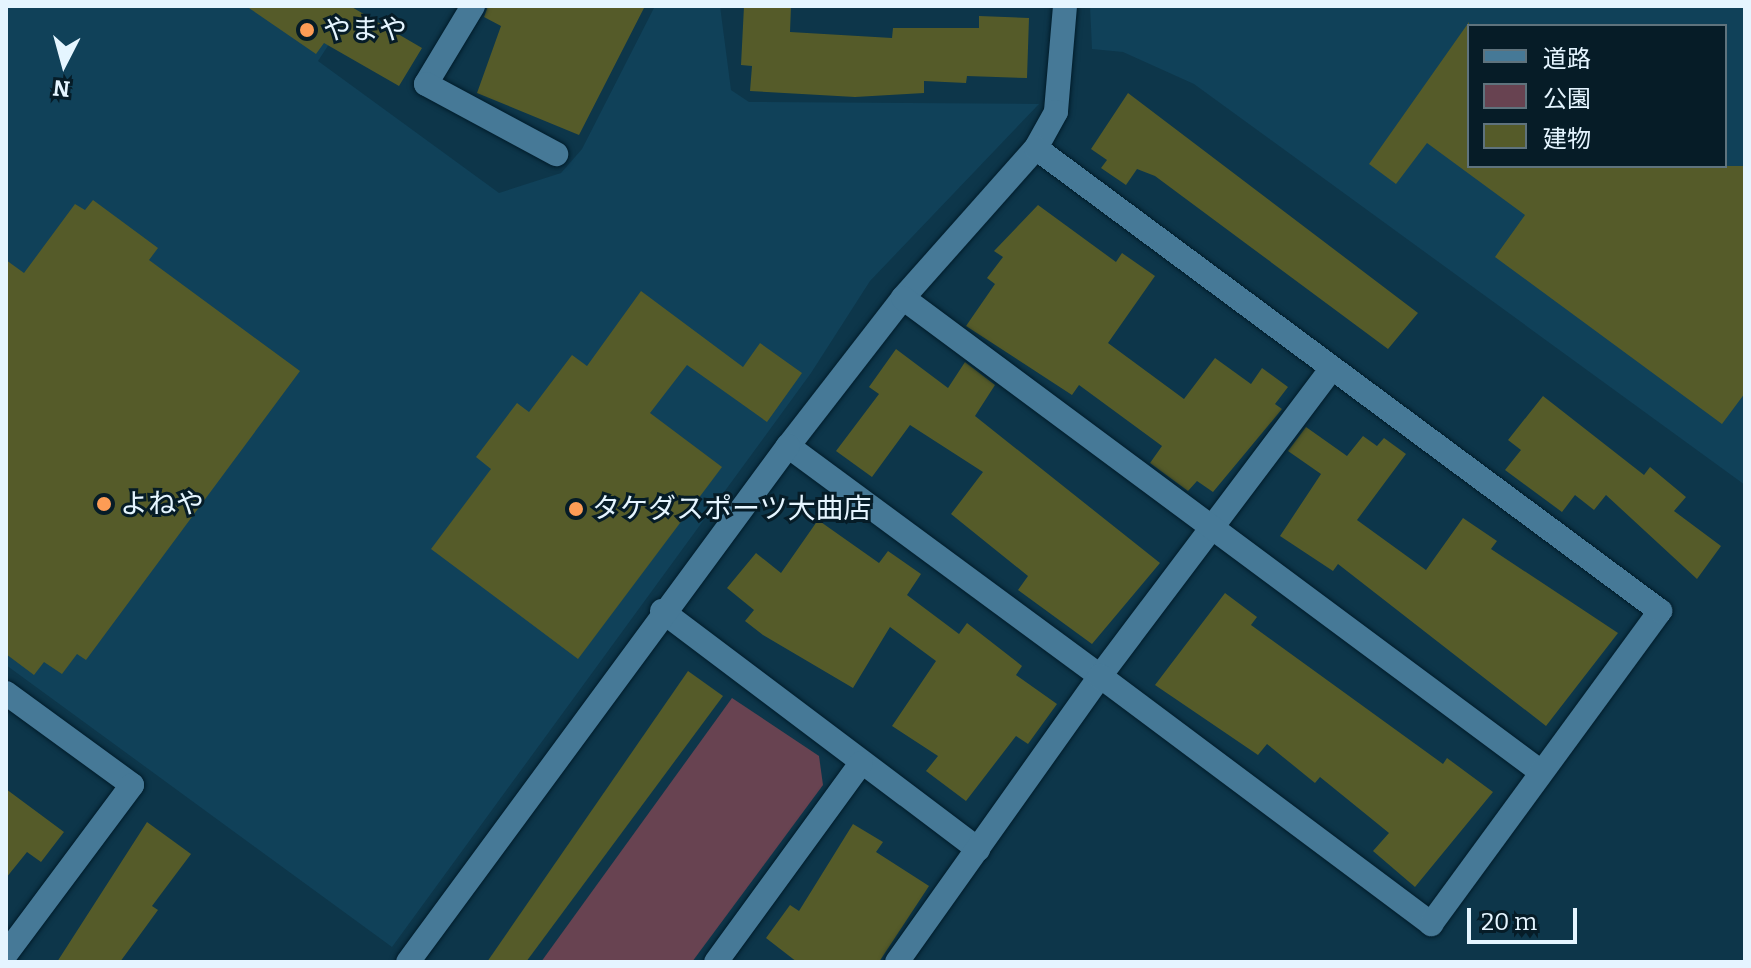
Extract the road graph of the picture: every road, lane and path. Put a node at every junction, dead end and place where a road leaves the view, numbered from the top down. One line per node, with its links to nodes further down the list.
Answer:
1 (473, 6): 4 (street)
2 (1065, 6): 3 (street)
3 (1036, 148): 5 (street); 6 (street)
4 (556, 154)
5 (903, 298): 7 (street); 8 (street)
6 (1331, 369): 8 (street); 13 (street)
7 (788, 446): 9 (street); 10 (street)
8 (1211, 530): 10 (street); 13 (street)
9 (662, 611): 12 (street); 16 (street)
10 (1100, 676): 13 (street); 14 (street)
11 (6, 693): 15 (street)
12 (861, 763): 14 (street); 17 (street)
13 (1540, 771)
14 (978, 849): 18 (street)
15 (6, 954)
16 (410, 961)
17 (716, 962)
18 (897, 962)

